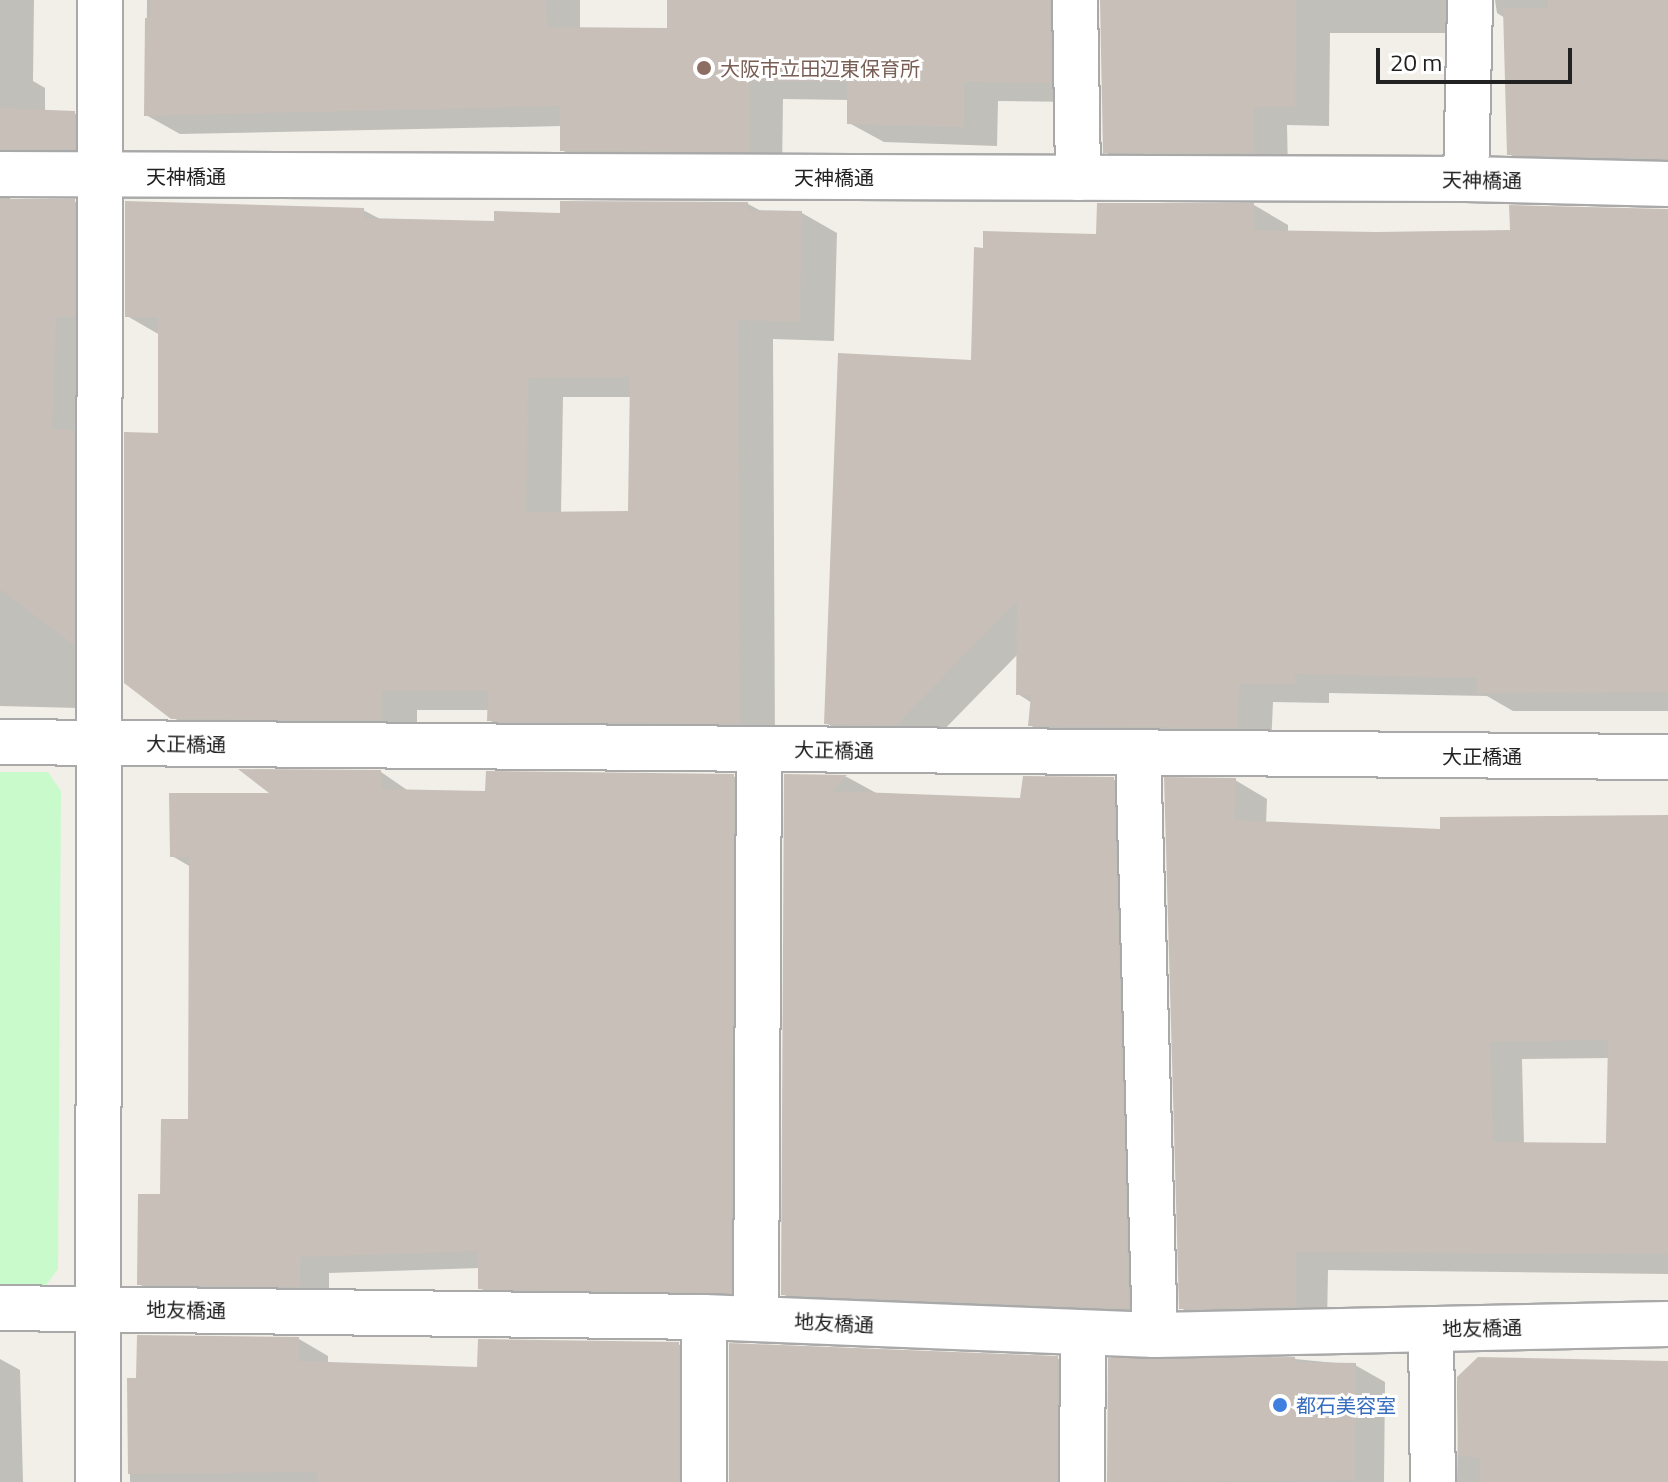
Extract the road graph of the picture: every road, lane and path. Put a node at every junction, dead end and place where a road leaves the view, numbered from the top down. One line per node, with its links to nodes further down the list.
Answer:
1 (100, 0): 5 (street)
2 (1075, 0): 6 (street)
3 (1470, 0): 7 (street)
4 (0, 174): 5 (street, 天神橋通)
5 (99, 176): 6 (street, 天神橋通); 10 (street)
6 (1078, 178): 7 (street, 天神橋通)
7 (1466, 179): 8 (street, 天神橋通)
8 (1668, 184)
9 (0, 742): 10 (street, 大正橋通)
10 (99, 743): 11 (street, 大正橋通); 15 (street)
11 (759, 749): 12 (street, 大正橋通); 17 (street)
12 (1138, 753): 13 (street, 大正橋通); 21 (street)
13 (1668, 757)
14 (0, 1308): 15 (street, 地友橋通)
15 (98, 1309): 16 (street, 地友橋通); 22 (street)
16 (704, 1317): 17 (street, 地友橋通); 23 (street)
17 (756, 1319): 20 (street, 地友橋通)
18 (1668, 1324): 19 (street, 地友橋通)
19 (1431, 1329): 21 (street, 地友橋通); 25 (street)
20 (1083, 1334): 21 (street, 地友橋通); 24 (street)
21 (1155, 1335)
22 (98, 1482)
23 (704, 1482)
24 (1082, 1482)
25 (1433, 1482)

